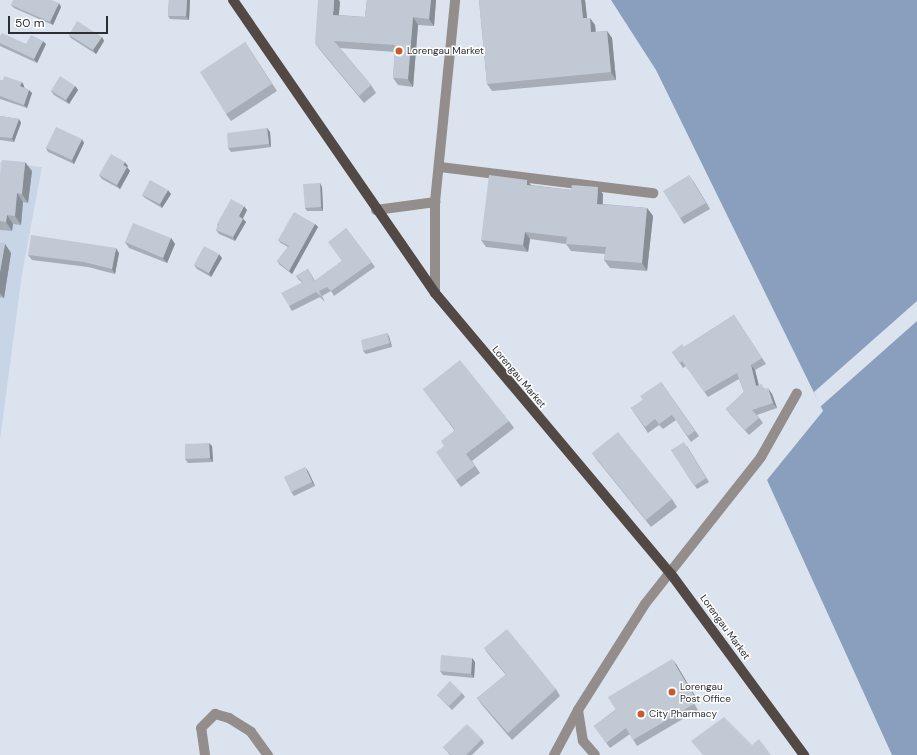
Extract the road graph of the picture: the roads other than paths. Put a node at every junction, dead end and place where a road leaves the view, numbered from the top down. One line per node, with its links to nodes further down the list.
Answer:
1 (232, 0): 6 (main road, Lorengau Market)
2 (456, 0): 3 (street)
3 (440, 167): 4 (street); 5 (street)
4 (653, 193)
5 (435, 202): 6 (street); 7 (street)
6 (376, 210): 7 (main road, Lorengau Market)
7 (435, 293): 9 (main road, Lorengau Market)
8 (797, 393): 9 (street)
9 (671, 574): 10 (street); 15 (main road, Lorengau Market)
10 (578, 710): 13 (street); 14 (street)
11 (205, 755): 12 (street)
12 (268, 755)
13 (554, 755)
14 (595, 755)
15 (804, 755)

